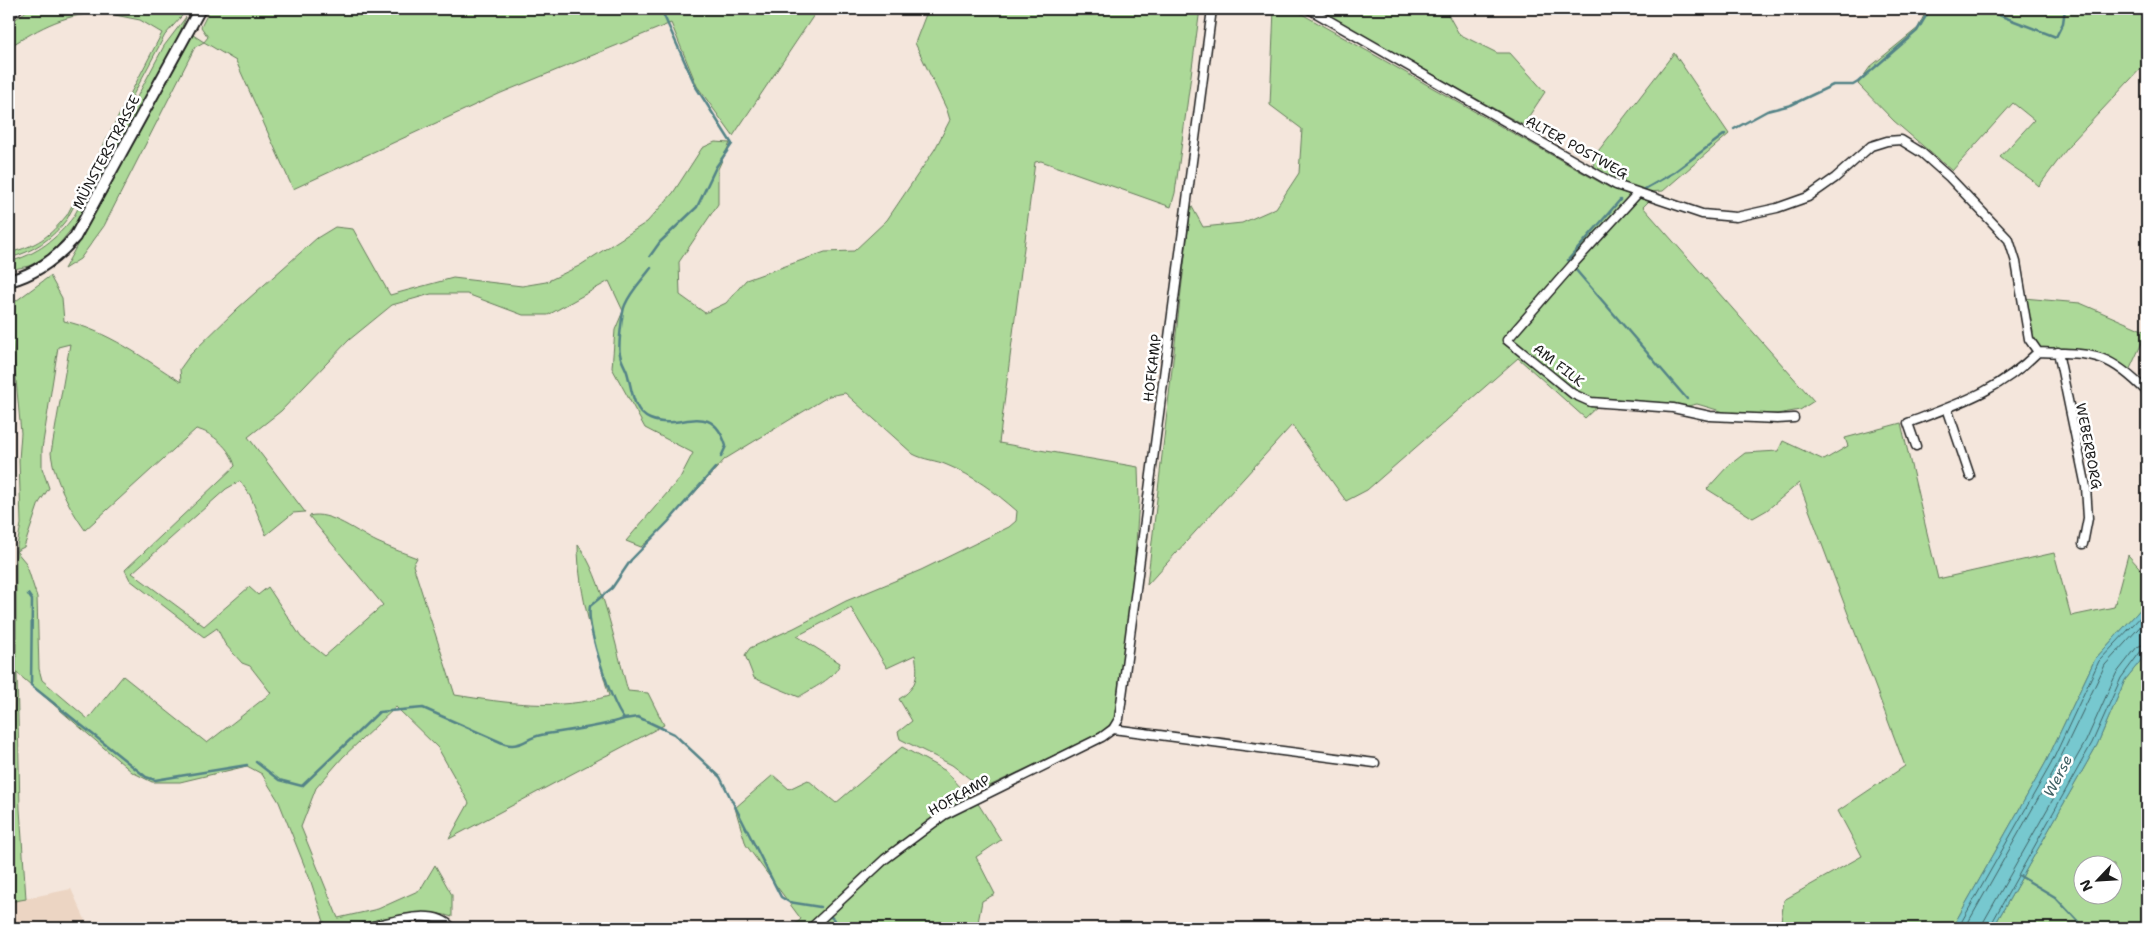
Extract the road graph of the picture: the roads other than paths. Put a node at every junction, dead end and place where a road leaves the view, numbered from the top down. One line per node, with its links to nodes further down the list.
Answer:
1 (17, 9): 5 (street)
2 (200, 9): 7 (main road, MÜNSTERSTRASSE)
3 (1212, 9): 16 (street, HOFKAMP)
4 (1309, 9): 6 (street, ALTER POSTWEG)
5 (9, 15)
6 (1638, 194): 8 (street, ALTER POSTWEG); 12 (street, AM FILK)
7 (9, 281)
8 (2038, 352): 9 (street); 11 (street)
9 (2058, 352): 10 (street); 15 (street, WEBERBORG)
10 (2147, 392)
11 (1947, 408): 13 (street); 14 (street)
12 (1794, 418)
13 (1916, 446)
14 (1970, 476)
15 (2083, 544)
16 (1113, 729): 17 (street); 20 (street, HOFKAMP)
17 (1375, 763)
18 (363, 928): 19 (street)
19 (452, 928)
20 (811, 928)

